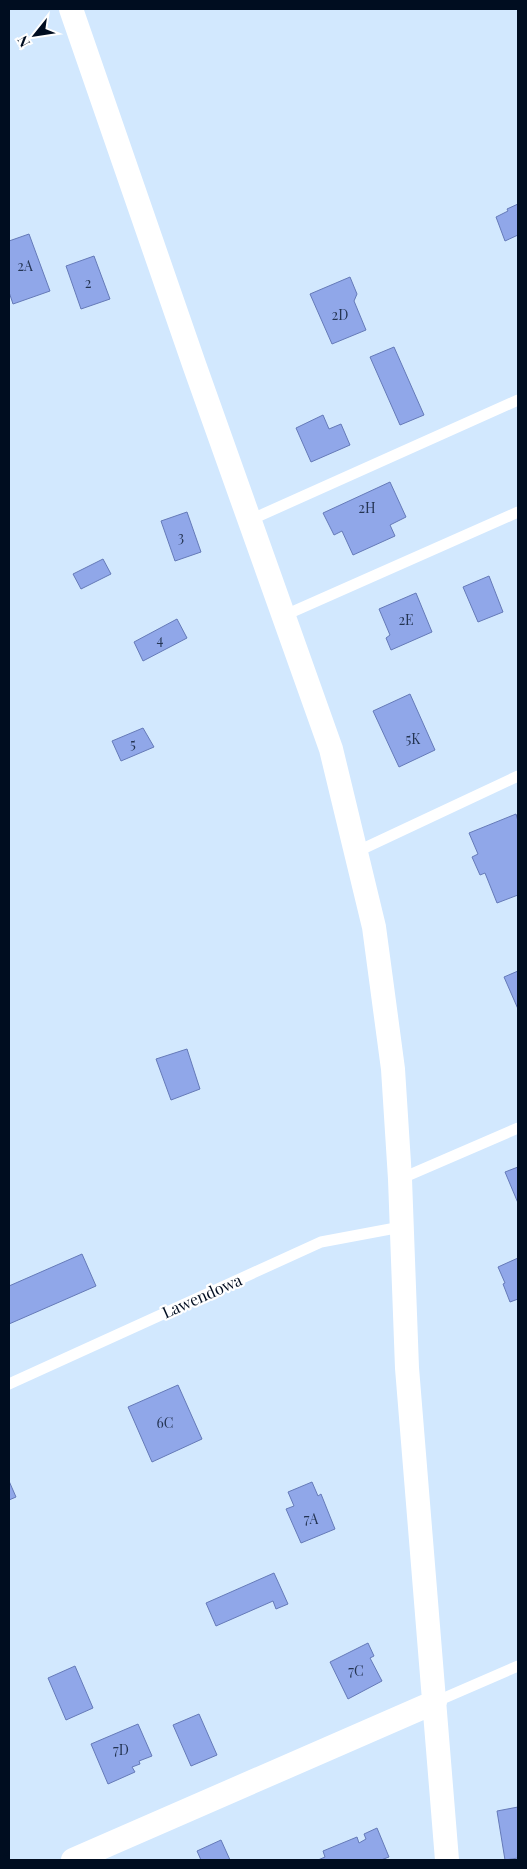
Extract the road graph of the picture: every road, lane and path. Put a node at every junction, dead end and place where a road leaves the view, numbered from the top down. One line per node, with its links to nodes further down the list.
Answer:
1 (71, 9): 4 (street)
2 (518, 400): 4 (lane)
3 (518, 512): 5 (lane)
4 (250, 520): 5 (street)
5 (283, 616): 7 (street)
6 (518, 776): 7 (lane)
7 (356, 852): 9 (street)
8 (518, 1128): 9 (lane)
9 (400, 1179): 10 (street)
10 (401, 1227): 11 (lane, Lawendowa); 13 (street)
11 (9, 1384)
12 (518, 1666): 13 (lane)
13 (435, 1702): 14 (street); 15 (street)
14 (73, 1860)
15 (447, 1860)

